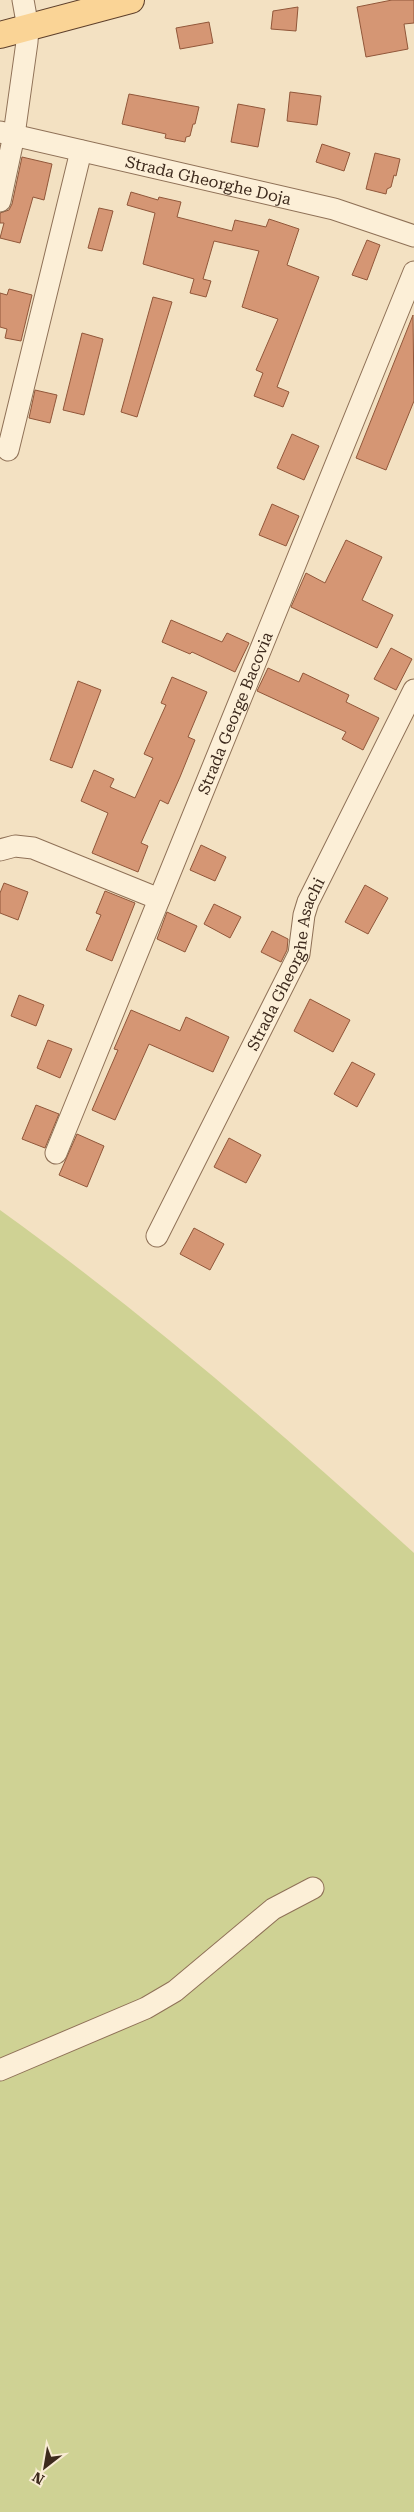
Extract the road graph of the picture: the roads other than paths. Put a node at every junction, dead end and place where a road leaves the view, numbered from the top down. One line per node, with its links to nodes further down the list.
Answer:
1 (23, 0): 3 (street)
2 (131, 0): 3 (main road)
3 (28, 28): 4 (main road); 5 (street)
4 (0, 35)
5 (7, 133): 6 (street, Strada Gheorghe Doja); 7 (street)
6 (81, 151): 8 (street, Strada Gheorghe Doja); 10 (street)
7 (0, 201)
8 (414, 236)
9 (414, 272): 13 (street, Strada George Bacovia)
10 (8, 450)
11 (414, 690): 15 (street, Strada Gheorghe Asachi)
12 (0, 850): 13 (street)
13 (160, 899): 14 (street, Strada George Bacovia)
14 (56, 1153)
15 (156, 1236)
16 (313, 1888): 17 (street)
17 (0, 2070)

